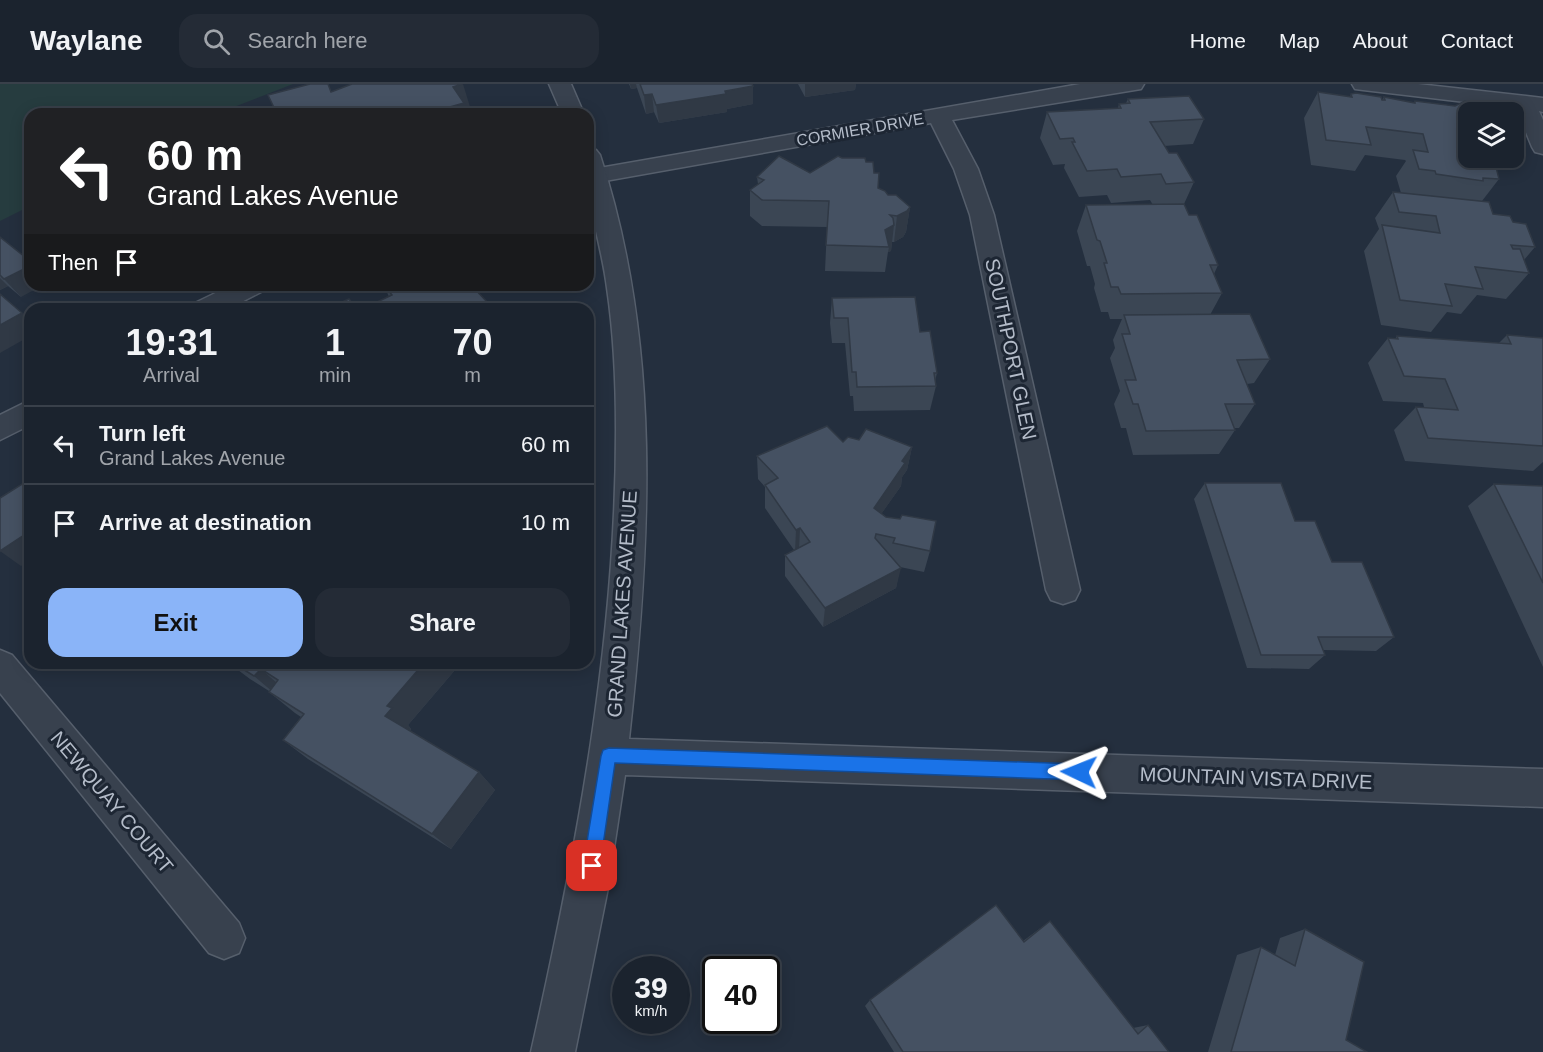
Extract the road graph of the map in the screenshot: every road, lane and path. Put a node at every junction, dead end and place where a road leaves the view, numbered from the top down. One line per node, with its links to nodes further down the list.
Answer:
1 (560, 84): 5 (street)
2 (1133, 84): 6 (street, CORMIER DRIVE)
3 (1363, 84): 4 (street)
4 (1534, 104): 7 (street)
5 (570, 108)
6 (938, 115): 8 (street, CORMIER DRIVE); 14 (street, SOUTHPORT GLEN)
7 (1543, 147)
8 (594, 168)
9 (594, 184): 16 (street, GRAND LAKES AVENUE)
10 (242, 291): 11 (street)
11 (218, 303)
12 (24, 415): 13 (street)
13 (0, 429)
14 (1063, 590)
15 (0, 666): 18 (street, NEWQUAY COURT)
16 (609, 756): 17 (street, MOUNTAIN VISTA DRIVE); 19 (street, GRAND LAKES AVENUE)
17 (1543, 788)
18 (224, 938)
19 (553, 1052)

